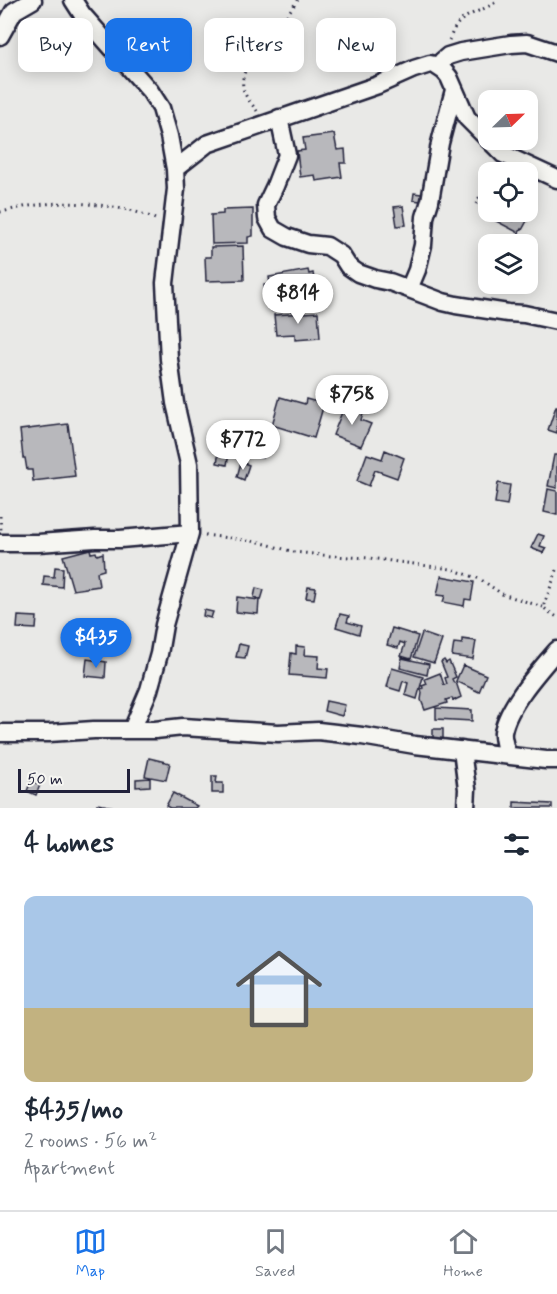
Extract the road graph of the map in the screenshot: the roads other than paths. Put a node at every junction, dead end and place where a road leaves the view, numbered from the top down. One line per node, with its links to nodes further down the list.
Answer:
1 (33, 0): 3 (street)
2 (73, 0): 8 (street)
3 (0, 36)
4 (557, 53): 5 (street)
5 (443, 62): 6 (street); 7 (street)
6 (454, 90): 9 (street); 10 (street)
7 (272, 121): 8 (street); 10 (street)
8 (175, 169): 12 (street)
9 (557, 179)
10 (409, 289): 11 (street)
11 (557, 321)
12 (190, 533): 13 (street); 15 (street)
13 (0, 543)
14 (557, 650): 18 (street)
15 (132, 730): 16 (street); 17 (street)
16 (0, 733)
17 (462, 750): 18 (street); 20 (street)
18 (507, 755): 19 (street)
19 (557, 760)
20 (466, 808)

